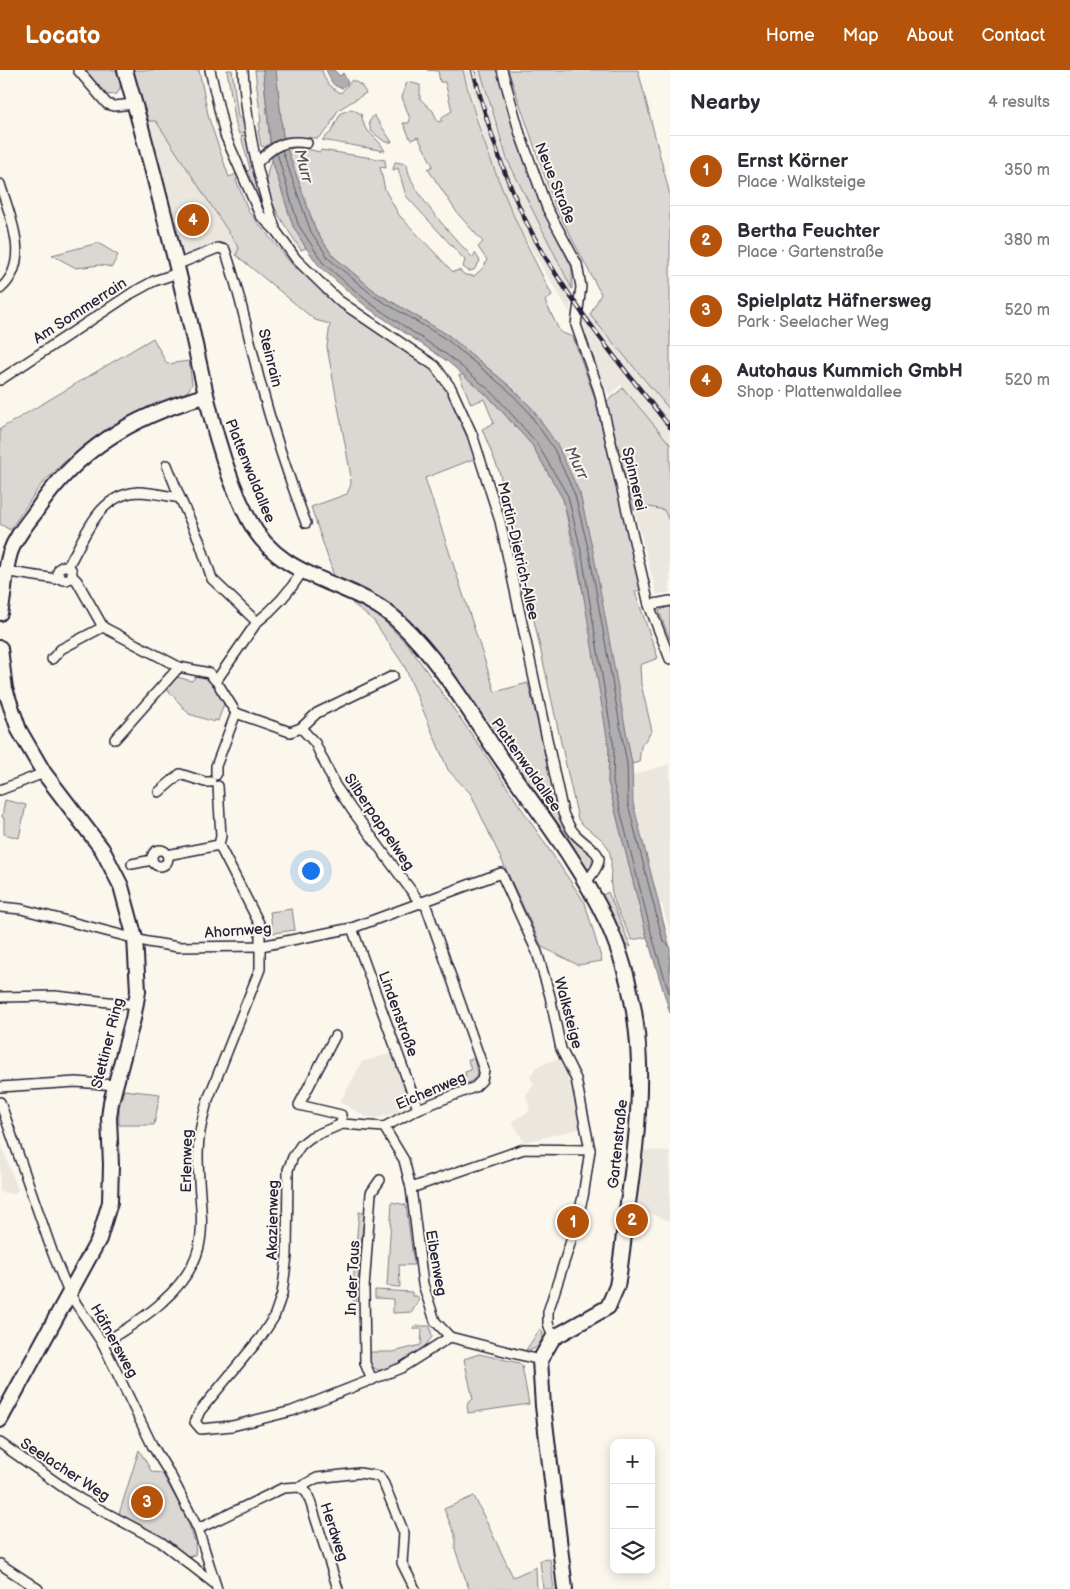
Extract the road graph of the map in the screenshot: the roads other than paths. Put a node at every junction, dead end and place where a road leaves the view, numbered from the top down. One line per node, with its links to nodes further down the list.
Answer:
1 (78, 70): 6 (street)
2 (124, 70): 6 (street, Plattenwaldallee)
3 (210, 70): 10 (street, Martin-Dietrich-Allee)
4 (243, 70): 8 (street, Martin-Dietrich-Allee)
5 (502, 70): 13 (street, Neue Straße)
6 (134, 104): 11 (street, Plattenwaldallee)
7 (307, 143): 8 (street)
8 (260, 160): 10 (street, Martin-Dietrich-Allee)
9 (0, 184): 12 (street)
10 (276, 230): 45 (street, Martin-Dietrich-Allee)
11 (177, 269): 14 (street, Am Sommerrain); 15 (street, Plattenwaldallee); 18 (street, Steinrain)
12 (0, 289)
13 (578, 305): 25 (street, Spinnerei)
14 (0, 380)
15 (205, 396): 20 (street); 21 (street, Plattenwaldallee)
16 (167, 465): 17 (street)
17 (180, 498): 19 (street); 27 (street)
18 (306, 523)
19 (68, 566): 22 (street); 23 (street)
20 (3, 571): 22 (street); 26 (street)
21 (302, 572): 27 (street); 45 (street, Plattenwaldallee)
22 (59, 576): 23 (street)
23 (72, 576): 28 (street)
24 (670, 601): 25 (street)
25 (650, 604): 31 (street, Spinnerei)
26 (0, 613)
27 (257, 622): 32 (street)
28 (103, 627): 30 (street); 32 (street)
29 (0, 648): 38 (street, Stettiner Ring)
30 (52, 659)
31 (670, 659)
32 (179, 667): 37 (street)
33 (392, 676): 36 (street)
34 (220, 687): 35 (street)
35 (236, 713): 36 (street); 39 (street)
36 (301, 728): 46 (street, Silberpappelweg)
37 (115, 739)
38 (44, 773): 40 (street); 49 (street, Stettiner Ring)
39 (215, 781): 41 (street); 42 (street)
40 (0, 790)
41 (159, 792)
42 (219, 846): 43 (street); 50 (street, Erlenweg)
43 (132, 864)
44 (501, 873): 46 (street, Ahornweg); 61 (street, Walksteige)
45 (586, 882): 66 (street, Gartenstraße)
46 (423, 903): 48 (street, Ahornweg); 54 (street, Silberpappelweg)
47 (0, 907): 49 (street, Ahornweg)
48 (352, 928): 50 (street, Ahornweg); 58 (street, Lindenstraße)
49 (135, 938): 50 (street, Ahornweg); 52 (street, Stettiner Ring)
50 (260, 946): 67 (street, Erlenweg)
51 (0, 997): 52 (street)
52 (131, 1005): 55 (street, Stettiner Ring)
53 (335, 1036): 59 (street)
54 (484, 1075): 58 (street, Eichenweg)
55 (115, 1085): 56 (street); 64 (street, Stettiner Ring)
56 (0, 1087)
57 (0, 1102): 64 (street, Häfnersweg)
58 (418, 1109): 60 (street, Eichenweg)
59 (342, 1124): 60 (street, Akazienweg); 69 (street, Akazienweg)
60 (384, 1127): 63 (street)
61 (590, 1150): 63 (street); 66 (street, Walksteige)
62 (380, 1180): 69 (street, In der Taus)
63 (411, 1188): 65 (street, Eibenweg)
64 (69, 1293): 67 (street, Häfnersweg); 70 (street, Stettiner Ring)
65 (450, 1337): 68 (street); 69 (street)
66 (553, 1338): 68 (street)
67 (103, 1344): 73 (street, Häfnersweg)
68 (540, 1360): 79 (street)
69 (372, 1380)
70 (0, 1420)
71 (0, 1443): 75 (street, Seelacher Weg)
72 (300, 1487): 73 (street); 77 (street, Herdweg); 78 (street)
73 (198, 1529): 75 (street, Häfnersweg)
74 (1, 1566): 76 (street)
75 (216, 1586)
76 (38, 1589)
77 (338, 1589)
78 (415, 1589)
79 (564, 1589)

